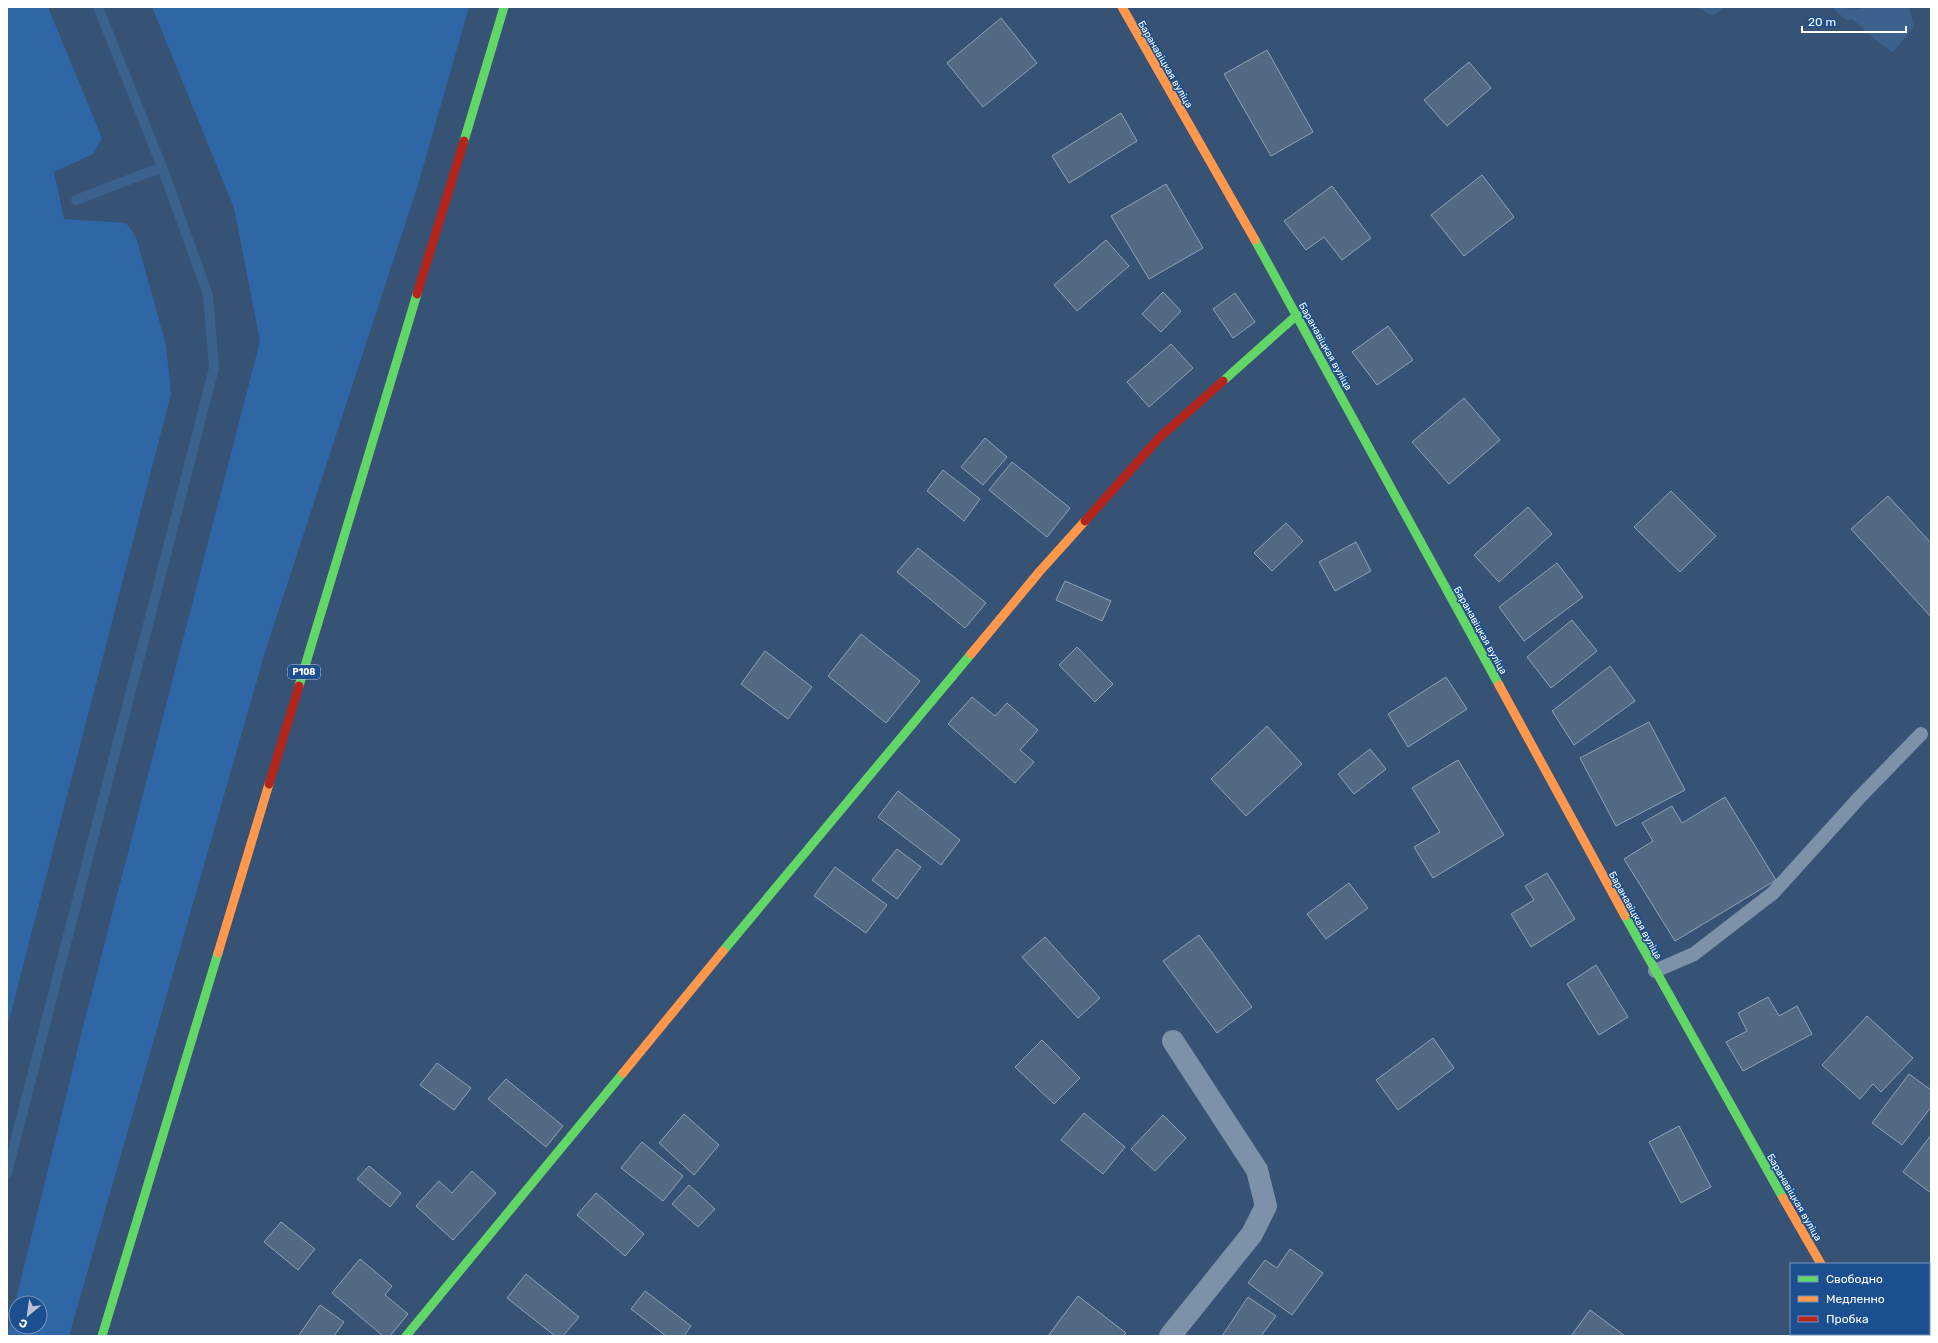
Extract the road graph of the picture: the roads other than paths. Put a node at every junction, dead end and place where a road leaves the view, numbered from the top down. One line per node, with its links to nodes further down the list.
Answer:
1 (504, 7): 8 (street, Р108)
2 (1122, 7): 3 (street, Баранавіцкая вуліца)
3 (1297, 315): 5 (street, Баранавіцкая вуліца); 9 (street)
4 (1921, 734): 5 (lane)
5 (1654, 971): 7 (street, Баранавіцкая вуліца)
6 (1173, 1041): 10 (street)
7 (1820, 1263)
8 (102, 1336)
9 (406, 1336)
10 (1170, 1336)

